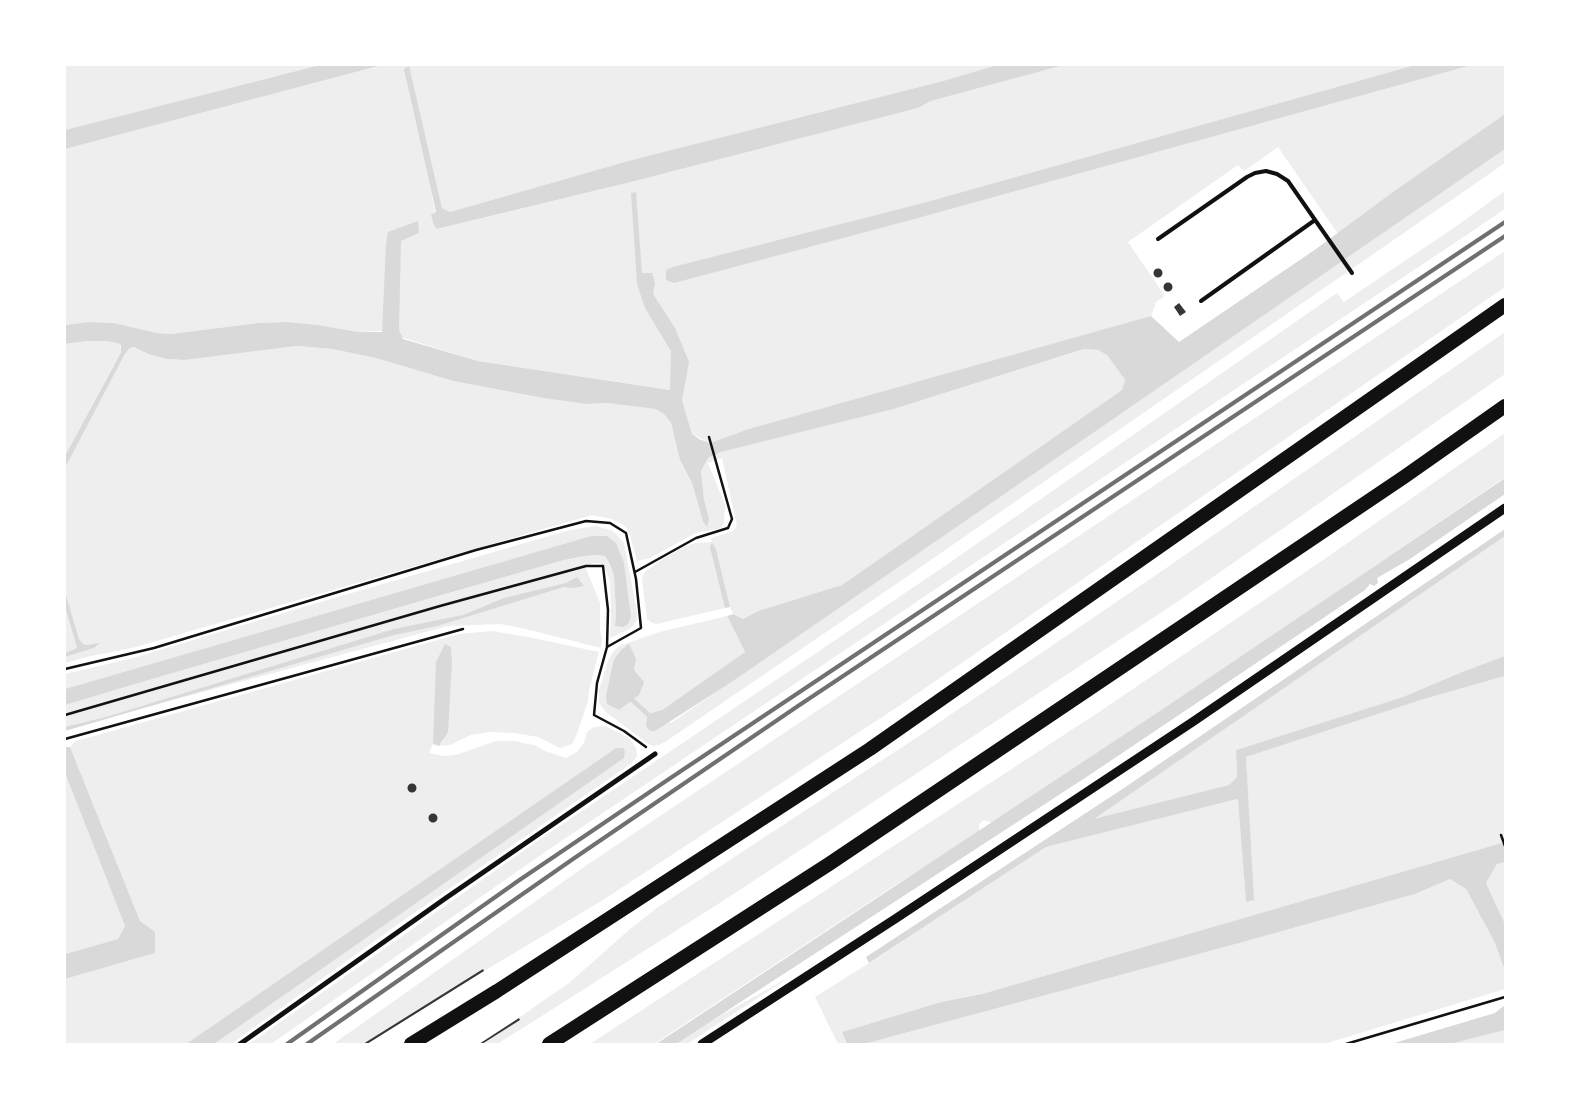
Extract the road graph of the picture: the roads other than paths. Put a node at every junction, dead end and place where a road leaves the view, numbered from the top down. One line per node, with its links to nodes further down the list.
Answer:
1 (1315, 220): 2 (lane); 3 (lane); 4 (lane)
2 (1158, 239)
3 (1352, 273)
4 (1201, 301)
5 (1505, 305): 10 (highway)
6 (1505, 406): 11 (highway)
7 (1505, 508): 12 (street)
8 (655, 754): 9 (street)
9 (240, 1044)
10 (411, 1044)
11 (548, 1044)
12 (702, 1044)

